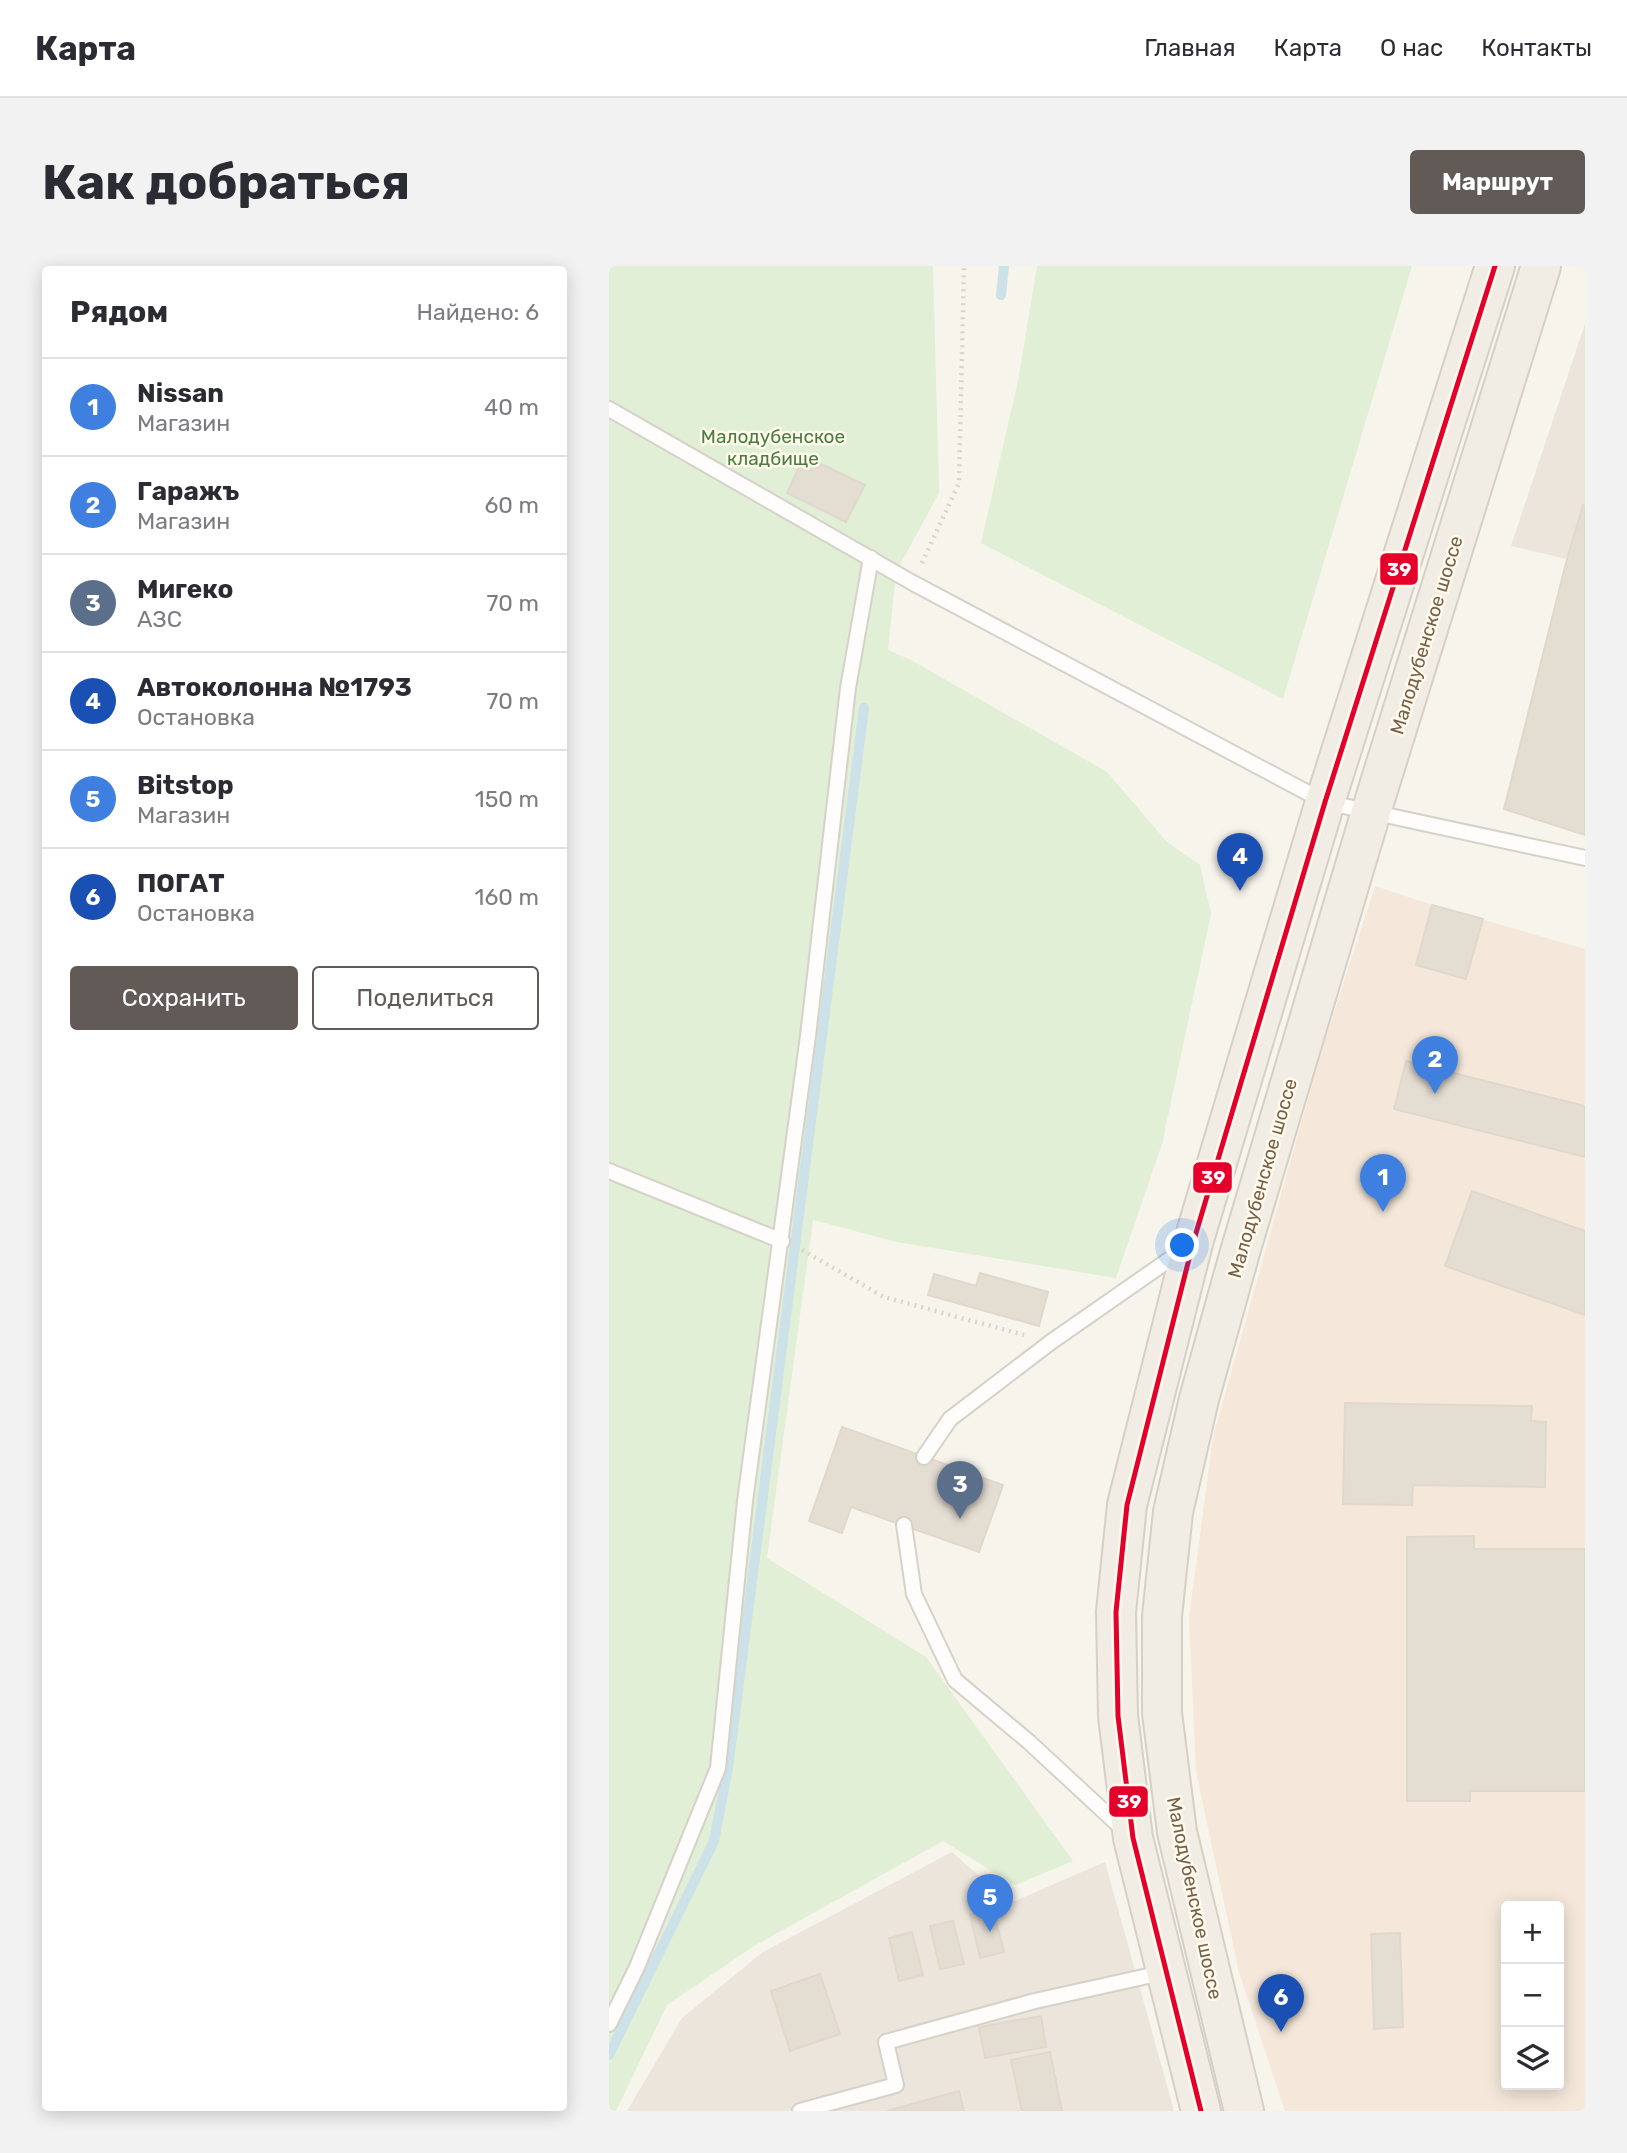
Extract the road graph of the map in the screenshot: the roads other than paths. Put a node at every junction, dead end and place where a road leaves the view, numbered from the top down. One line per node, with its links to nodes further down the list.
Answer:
1 (1495, 266): 5 (highway)
2 (1541, 266): 6 (highway, Малодубенское шоссе)
3 (609, 409): 4 (lane)
4 (871, 558): 5 (lane); 9 (lane)
5 (1325, 802): 6 (lane); 10 (highway)
6 (1371, 812): 7 (lane); 18 (highway, Малодубенское шоссе)
7 (1585, 858)
8 (609, 1171): 9 (lane)
9 (782, 1241): 15 (lane)
10 (1193, 1243): 11 (lane); 13 (highway)
11 (925, 1457)
12 (904, 1525): 13 (lane)
13 (1133, 1838): 14 (highway)
14 (1167, 1972): 16 (lane); 17 (highway)
15 (609, 2024)
16 (800, 2111)
17 (1201, 2111)
18 (1244, 2111)

